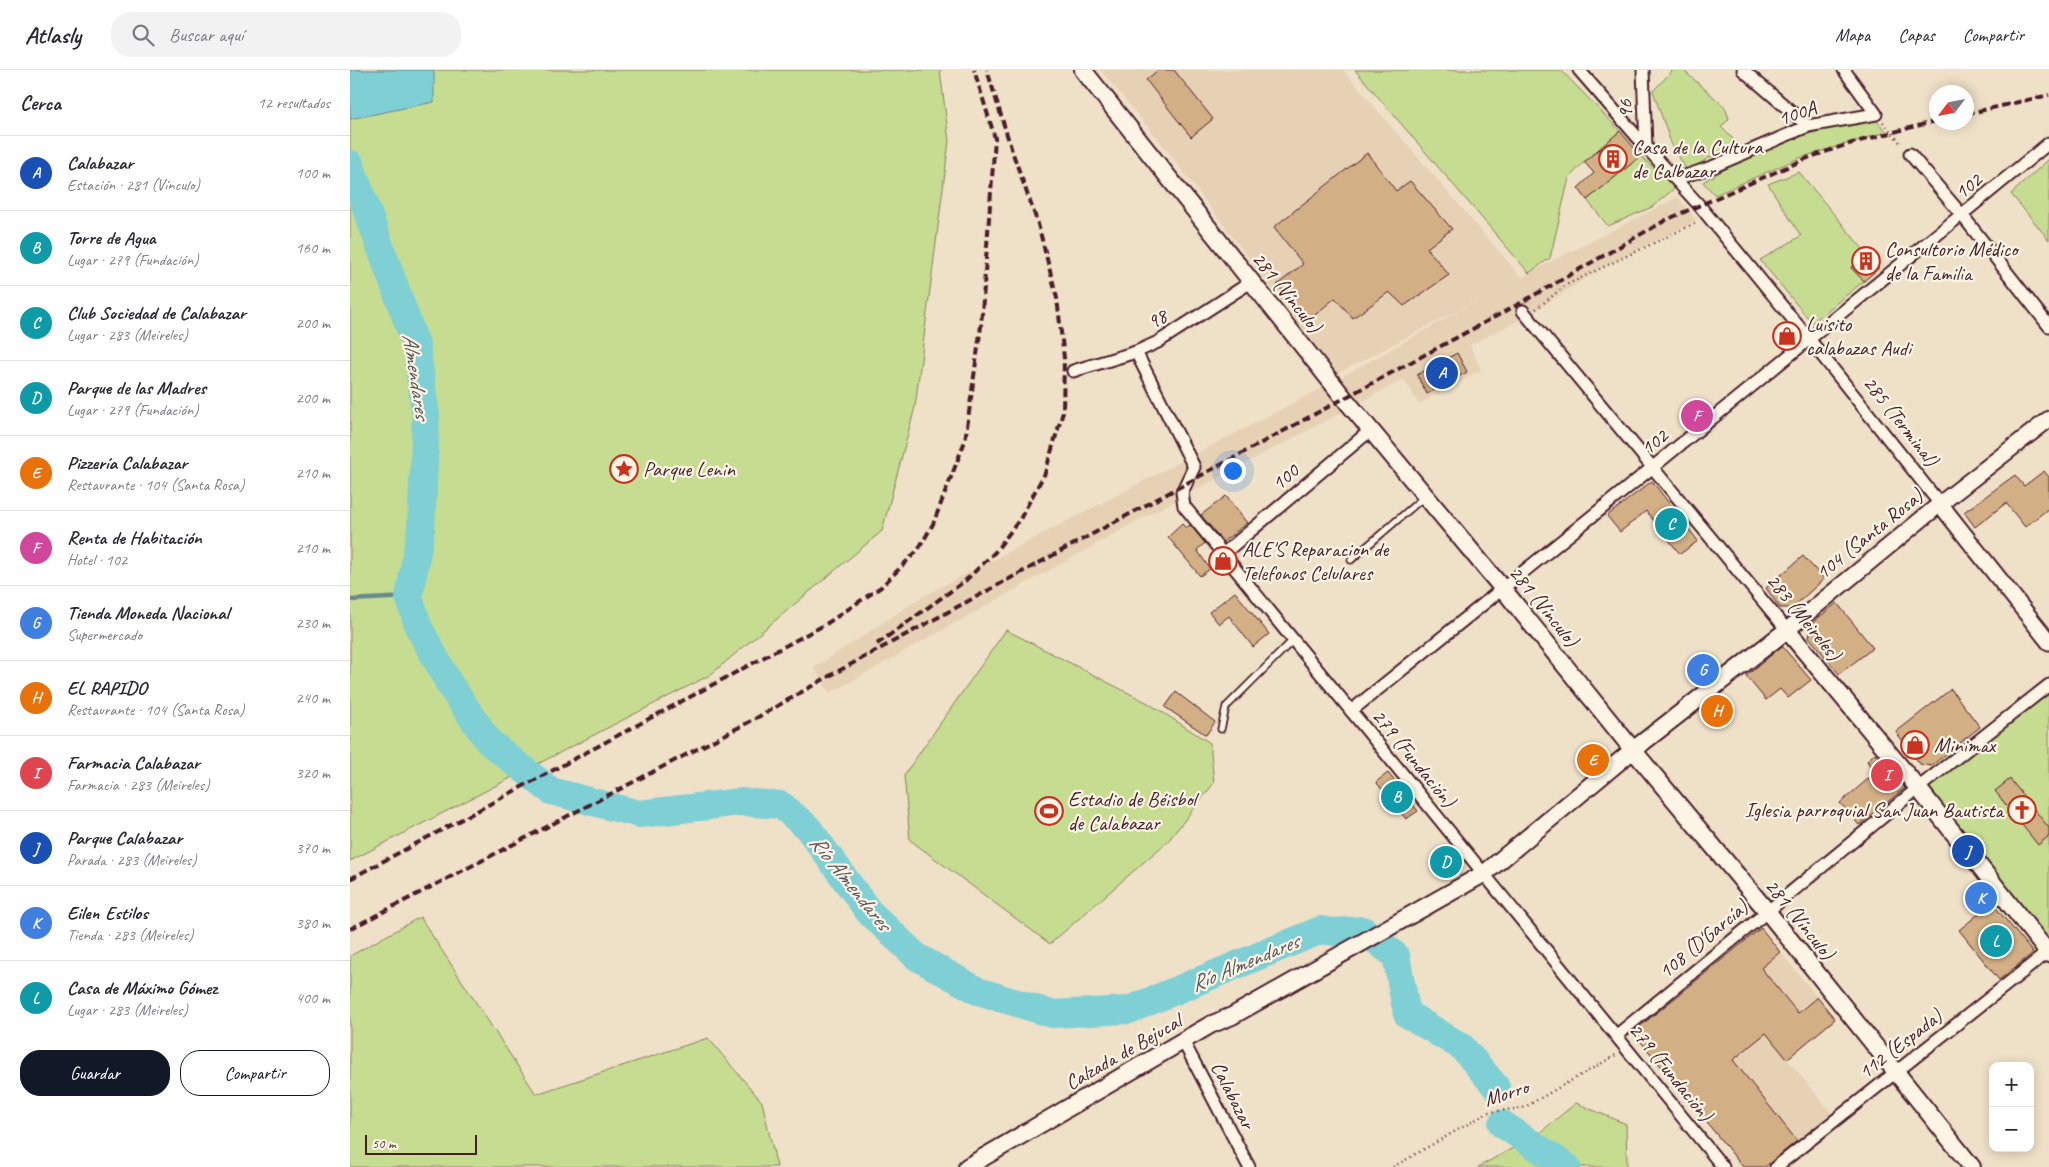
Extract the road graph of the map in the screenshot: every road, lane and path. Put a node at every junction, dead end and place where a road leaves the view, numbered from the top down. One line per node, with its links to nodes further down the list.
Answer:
1 (1083, 70): 14 (main road, 281 (Vínculo))
2 (1580, 70): 9 (street, 285 (Terminal))
3 (1643, 70): 9 (street, 96)
4 (1742, 70): 7 (street)
5 (1844, 70): 6 (street)
6 (1876, 114): 7 (street, 100A); 10 (path)
7 (1808, 126): 11 (street, 100A)
8 (2049, 143): 12 (street, 102)
9 (1646, 148): 11 (street, 285 (Terminal))
10 (1910, 154): 12 (street)
11 (1676, 179): 13 (street, 285 (Terminal))
12 (1962, 215): 16 (street); 17 (street, 102)
13 (1708, 217): 15 (path); 17 (street, 285 (Terminal))
14 (1251, 282): 18 (street, 98); 21 (main road, 281 (Vínculo))
15 (1525, 314): 22 (street, 283 (Meireles))
16 (2049, 326)
17 (1810, 339): 22 (street, 102); 24 (street, 285 (Terminal))
18 (1136, 352): 19 (street, 98); 25 (street, 279 (Fundación))
19 (1073, 371)
20 (2049, 419): 24 (street, 104 (Santa Rosa))
21 (1372, 429): 23 (main road, 281 (Vínculo)); 25 (street, 100)
22 (1654, 468): 27 (street, 102); 28 (street, 283 (Meireles))
23 (1426, 496): 26 (lane); 27 (main road, 281 (Vínculo))
24 (1940, 504): 28 (street, 104 (Santa Rosa)); 30 (street, 285 (Terminal))
25 (1222, 554): 29 (street, 279 (Fundación))
26 (1351, 560)
27 (1503, 589): 32 (street, 102); 34 (main road, 281 (Vínculo))
28 (1787, 630): 34 (main road, 104 (Santa Rosa)); 35 (main road, 283 (Meireles))
29 (1294, 639): 32 (street, 279 (Fundación)); 33 (lane)
30 (2049, 642)
31 (2049, 685): 35 (street, 108 (D'García))
32 (1351, 711): 36 (street, 279 (Fundación))
33 (1221, 729)
34 (1633, 750): 36 (main road, 104 (Santa Rosa)); 37 (main road, 281 (Vínculo))
35 (1918, 788): 37 (street, 108 (D'García)); 38 (main road, 283 (Meireles))
36 (1485, 873): 39 (street, 279 (Fundación)); 40 (main road, Calzada de Bejucal)
37 (1767, 910): 39 (street, 108 (D'García)); 42 (main road, 281 (Vínculo))
38 (2048, 952): 42 (street, 112 (Espada))
39 (1617, 1035): 41 (street, 279 (Fundación))
40 (1184, 1041): 43 (main road, Calzada de Bejucal); 44 (street, Calabazar)
41 (1626, 1047): 45 (path, Morro); 46 (street, 279 (Fundación))
42 (1896, 1071): 47 (street, 112 (Espada)); 48 (main road, 281 (Vínculo))
43 (967, 1167)
44 (1249, 1167)
45 (1393, 1167)
46 (1723, 1167)
47 (1776, 1167)
48 (1972, 1167)

